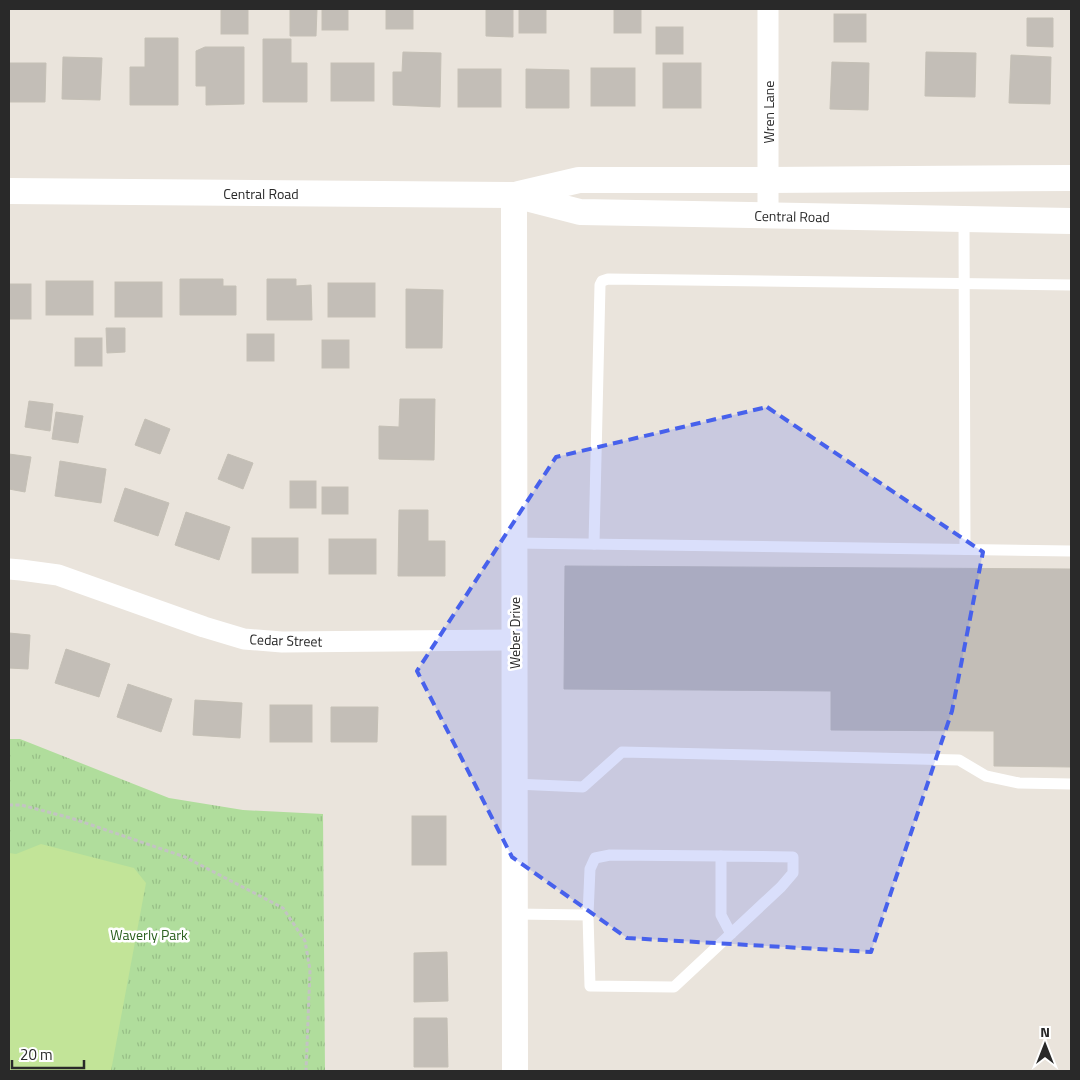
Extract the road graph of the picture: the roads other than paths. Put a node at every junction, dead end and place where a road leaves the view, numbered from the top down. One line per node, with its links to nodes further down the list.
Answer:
1 (768, 9): 3 (street, Wren Lane)
2 (1071, 178): 3 (street, Central Road)
3 (768, 180): 5 (street, Central Road); 6 (street, Wren Lane)
4 (9, 192): 5 (street, Central Road)
5 (514, 195): 6 (street, Central Road); 11 (street, Weber Drive)
6 (768, 215): 7 (street, Central Road)
7 (964, 219): 8 (street, Central Road); 9 (lane)
8 (1071, 221)
9 (964, 284): 10 (lane); 12 (lane); 13 (lane)
10 (1071, 285)
11 (515, 543): 12 (lane); 16 (street, Weber Drive)
12 (594, 544): 13 (lane)
13 (965, 549): 14 (lane)
14 (1071, 551)
15 (9, 570): 16 (street, Cedar Street)
16 (514, 640): 17 (street, Weber Drive)
17 (515, 784): 18 (lane); 20 (street, Weber Drive)
18 (1071, 784)
19 (721, 856): 21 (lane); 22 (lane); 22 (lane)
20 (515, 914): 21 (lane); 23 (street, Weber Drive)
21 (588, 915): 22 (lane)
22 (731, 934)
23 (516, 1071)

